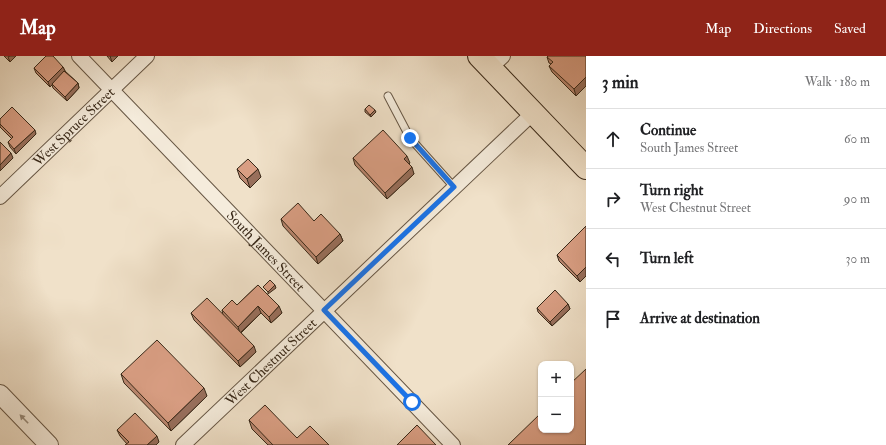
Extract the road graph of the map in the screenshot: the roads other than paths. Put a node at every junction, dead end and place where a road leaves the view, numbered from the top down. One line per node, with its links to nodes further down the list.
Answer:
1 (79, 56): 4 (street, South James Street)
2 (147, 56): 4 (street, West Spruce Street)
3 (491, 60): 6 (main road)
4 (112, 90): 9 (street, West Spruce Street); 10 (street, South James Street)
5 (388, 96): 8 (lane)
6 (532, 112): 7 (main road); 8 (street, West Chestnut Street)
7 (586, 168)
8 (454, 187): 10 (street, West Chestnut Street)
9 (0, 197)
10 (324, 310): 13 (street, West Chestnut Street); 14 (street, South James Street)
11 (0, 394): 12 (street, one-way to 11)
12 (49, 445)
13 (183, 445)
14 (453, 445)

